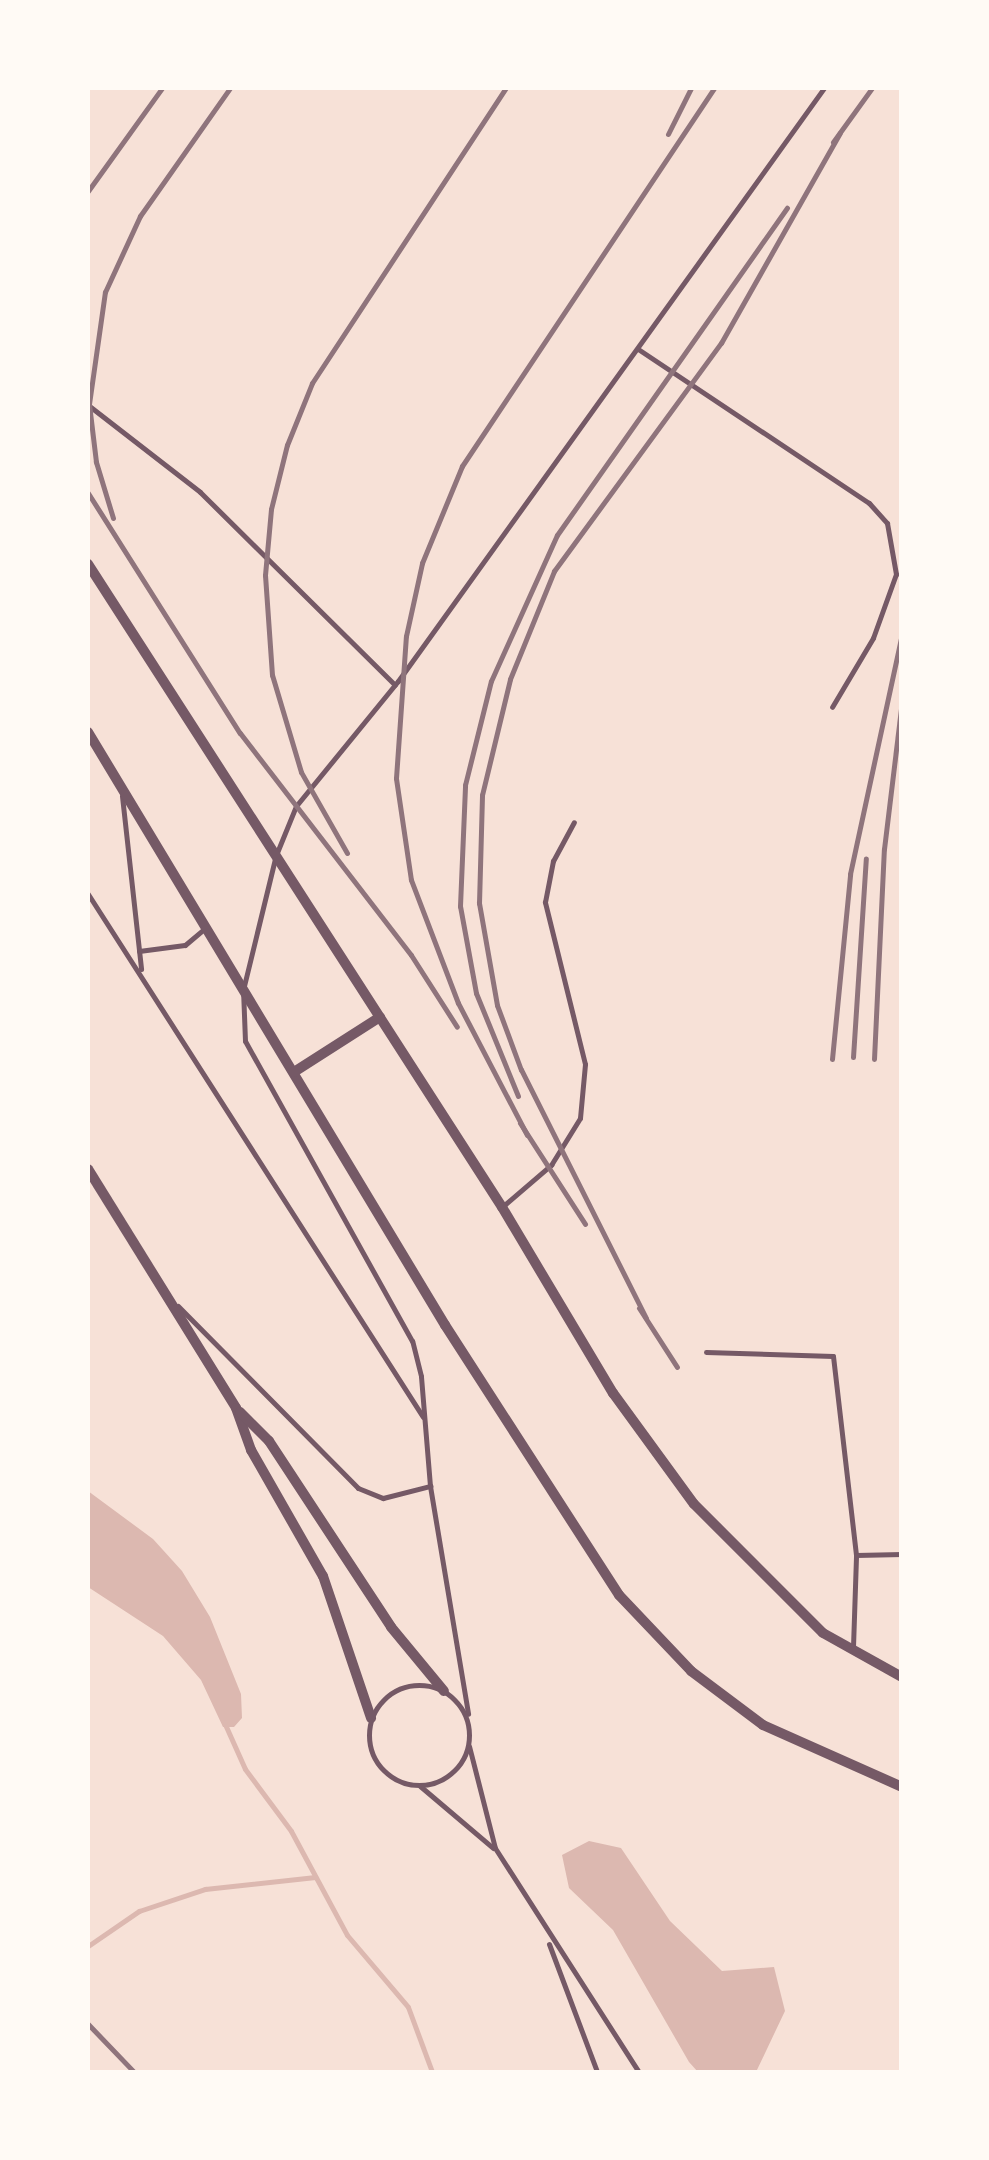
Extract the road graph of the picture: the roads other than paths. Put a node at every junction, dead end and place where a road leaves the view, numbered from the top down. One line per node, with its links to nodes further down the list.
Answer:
1 (824, 88): 2 (lane)
2 (638, 348): 7 (lane); 8 (lane)
3 (88, 405): 7 (lane)
4 (88, 564): 5 (street)
5 (99, 582): 6 (street); 12 (street)
6 (88, 588)
7 (395, 684): 12 (lane)
8 (832, 707)
9 (88, 732): 10 (street)
10 (122, 793): 14 (street); 15 (lane)
11 (574, 822): 21 (lane)
12 (276, 855): 17 (lane); 18 (street)
13 (88, 894): 16 (lane)
14 (205, 928): 15 (lane); 17 (street)
15 (139, 951): 16 (lane)
16 (141, 972): 25 (lane)
17 (244, 990): 19 (street); 25 (lane)
18 (380, 1017): 19 (street); 21 (street)
19 (294, 1072): 36 (street)
20 (88, 1169): 22 (street)
21 (502, 1207): 29 (street)
22 (169, 1297): 24 (street); 26 (lane)
23 (706, 1352): 28 (lane)
24 (236, 1408): 31 (street); 32 (street)
25 (426, 1421): 26 (lane)
26 (430, 1486): 33 (lane)
27 (902, 1554): 28 (lane)
28 (856, 1555): 29 (lane)
29 (853, 1650): 30 (street)
30 (902, 1677)
31 (444, 1691): 32 (lane); 33 (lane)
32 (371, 1718): 35 (lane)
33 (470, 1726): 34 (lane)
34 (469, 1746): 35 (lane); 37 (lane)
35 (420, 1786): 37 (lane)
36 (902, 1787)
37 (494, 1848): 38 (lane)
38 (548, 1940): 39 (lane); 40 (lane)
39 (597, 2072)
40 (639, 2072)

